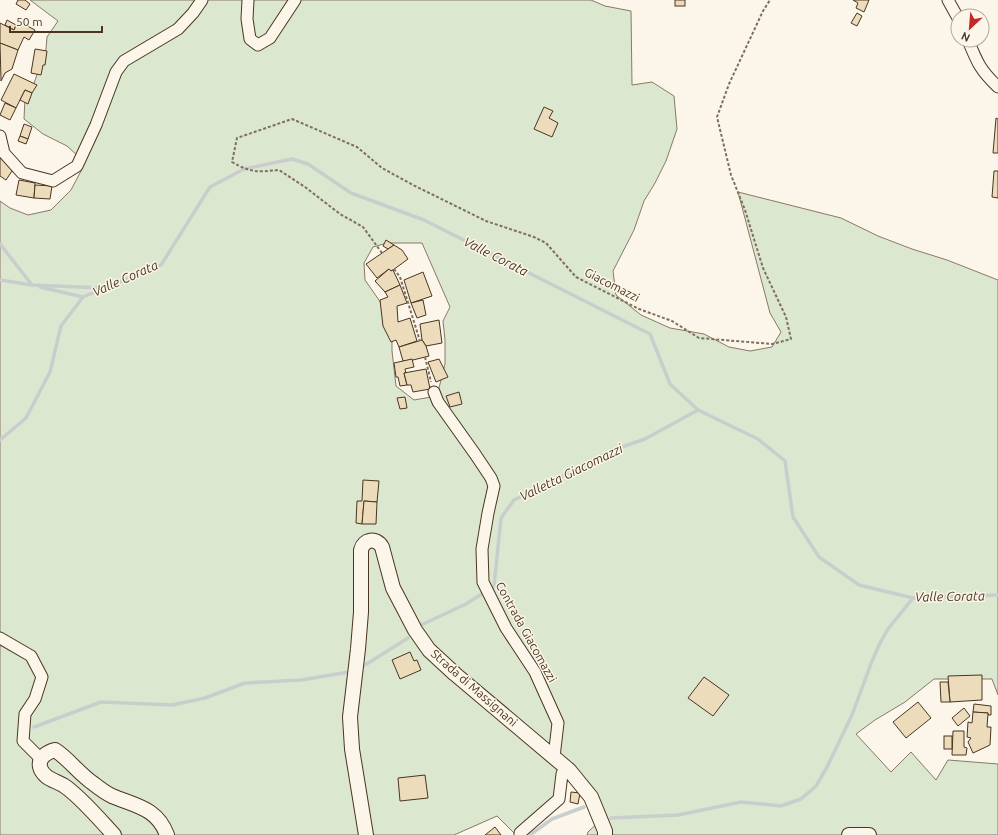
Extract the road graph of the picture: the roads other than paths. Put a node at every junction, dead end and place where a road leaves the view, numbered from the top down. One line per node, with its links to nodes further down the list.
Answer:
1 (202, 0): 6 (street)
2 (248, 0): 3 (street)
3 (295, 0)
4 (971, 48): 5 (street)
5 (998, 86)
6 (0, 136)
7 (434, 392): 10 (street, Contrada Giacomazzi)
8 (0, 638): 9 (street)
9 (44, 756): 12 (street); 13 (street)
10 (554, 757): 11 (street, Strada di Massignani); 14 (street, Strada di Massignani)
11 (565, 766): 15 (street); 16 (street, Strada di Massignani)
12 (114, 835)
13 (167, 835)
14 (366, 835)
15 (520, 835)
16 (605, 835)
17 (849, 835): 18 (street)
18 (869, 835)

